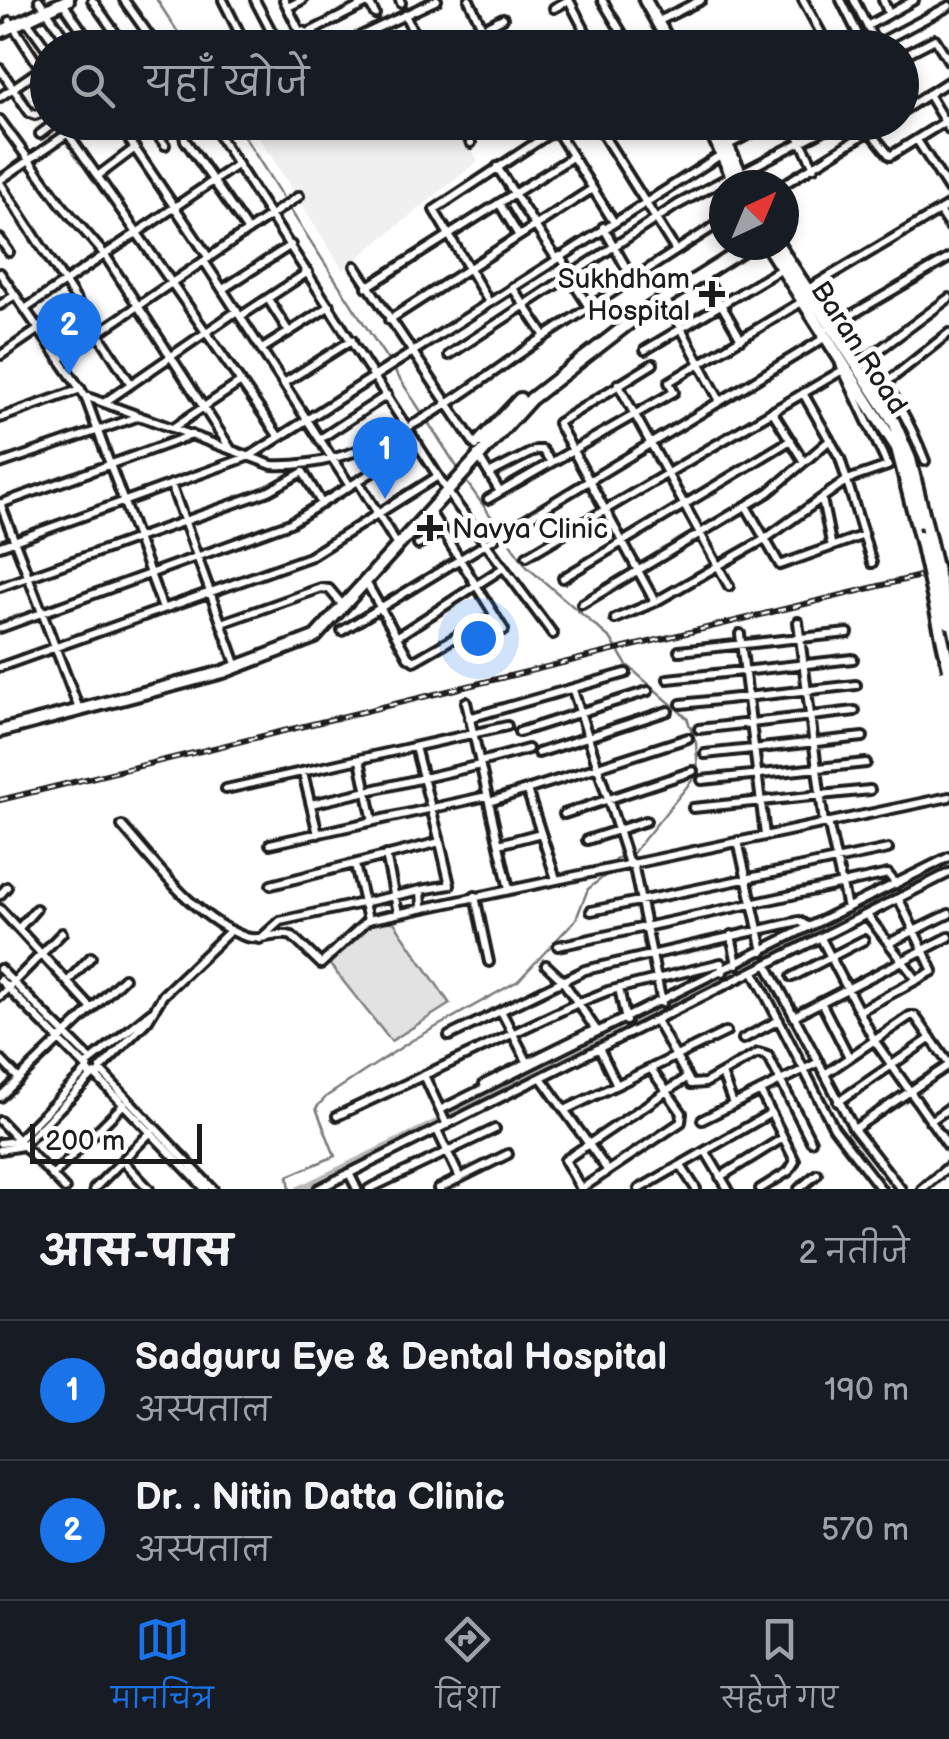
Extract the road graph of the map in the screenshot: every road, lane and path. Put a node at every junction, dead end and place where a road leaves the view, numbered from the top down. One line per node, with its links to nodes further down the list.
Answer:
1 (92, 0): 34 (street)
2 (124, 0): 35 (street)
3 (223, 0): 36 (street)
4 (255, 0): 37 (street)
5 (302, 0): 19 (street)
6 (437, 0): 24 (street)
7 (469, 0): 30 (street)
8 (569, 0): 21 (street); 43 (street)
9 (602, 0): 44 (street)
10 (649, 0): 27 (street); 45 (street)
11 (701, 0): 27 (street)
12 (803, 0): 47 (street)
13 (842, 0): 48 (street)
14 (854, 0): 29 (street)
15 (883, 0): 23 (street)
16 (368, 1): 22 (street); 39 (street)
17 (912, 1): 23 (street)
18 (52, 2): 26 (street); 28 (street); 32 (street); 33 (street)
19 (286, 3): 38 (street)
20 (948, 4): 50 (street)
21 (554, 8)
22 (375, 14)
23 (889, 14): 29 (street)
24 (405, 15): 40 (street); 41 (street)
25 (503, 18): 30 (street)
26 (26, 20): 28 (street); 31 (street)
27 (664, 20): 46 (street)
28 (5, 26): 52 (street)
29 (866, 26): 49 (street)
30 (483, 28): 42 (street)
31 (33, 30)
32 (64, 30)
33 (78, 30)
34 (113, 30)
35 (145, 30)
36 (238, 30)
37 (271, 30)
38 (300, 30)
39 (314, 30)
40 (373, 30)
41 (413, 30)
42 (479, 30)
43 (585, 30)
44 (620, 30)
45 (664, 30)
46 (667, 30)
47 (819, 30)
48 (856, 30)
49 (868, 30)
50 (902, 30)
51 (919, 47): 53 (street)
52 (30, 52)
53 (948, 57)
54 (0, 68): 57 (street)
55 (30, 76): 57 (street)
56 (949, 81): 58 (street)
57 (13, 88): 59 (street); 61 (street)
58 (928, 94): 60 (street); 63 (street)
59 (0, 97)
60 (919, 100)
61 (30, 112)
62 (0, 120): 88 (street)
63 (948, 123): 64 (street)
64 (919, 139)
65 (59, 140): 88 (street)
66 (73, 140): 94 (street)
67 (128, 140): 85 (street)
68 (162, 140): 84 (street)
69 (185, 140): 96 (street)
70 (222, 140): 89 (street)
71 (468, 140): 83 (street)
72 (534, 140): 91 (street)
73 (562, 140): 87 (street)
74 (607, 140): 103 (street)
75 (719, 140): 86 (street)
76 (722, 140): 86 (street)
77 (742, 140): 86 (street)
78 (805, 140): 82 (street)
79 (857, 140): 90 (street)
80 (875, 140): 81 (street)
81 (917, 140): 99 (street)
82 (801, 142): 90 (street); 93 (street)
83 (470, 144)
84 (166, 145)
85 (134, 148): 94 (street); 106 (street)
86 (725, 150): 92 (street); 103 (street)
87 (572, 157): 98 (street); 101 (street)
88 (28, 161): 97 (street); 124 (street)
89 (238, 164): 96 (street); 108 (street)
90 (814, 166): 95 (street)
91 (497, 167): 101 (street); 118 (street)
92 (733, 170)
93 (750, 170)
94 (99, 175): 116 (street)
95 (799, 175)
96 (214, 180): 106 (street); 115 (street)
97 (0, 182): 140 (street)
98 (592, 188): 110 (street); 111 (street)
99 (949, 190)
100 (709, 192): 109 (street)
101 (514, 194): 104 (street); 111 (street)
102 (296, 198): 108 (street)
103 (646, 199): 109 (street); 110 (street)
104 (499, 203): 117 (street); 118 (street)
105 (949, 206): 107 (street)
106 (175, 207): 116 (street); 127 (street)
107 (940, 211): 112 (street); 146 (street)
108 (275, 212): 115 (street); 120 (street)
109 (657, 218): 121 (street); 122 (street)
110 (613, 221): 113 (street)
111 (535, 226): 117 (street); 125 (street)
112 (949, 226)
113 (603, 227): 121 (street); 125 (street)
114 (709, 230): 122 (street)
115 (248, 231): 127 (street)
116 (138, 232): 124 (street); 141 (street)
117 (519, 236): 134 (street)
118 (447, 237): 134 (street); 143 (street)
119 (0, 239): 123 (street)
120 (291, 245): 135 (street); 144 (street)
121 (614, 246): 138 (street); 139 (street)
122 (676, 251): 139 (street)
123 (8, 252)
124 (105, 255): 140 (street); 155 (street)
125 (558, 257): 138 (street); 142 (street)
126 (949, 258): 164 (street)
127 (207, 259): 141 (street); 144 (street)
128 (722, 260): 211 (street)
129 (724, 260): 137 (street)
130 (779, 260): 133 (street, Baran Road)
131 (782, 260): 146 (street, Baran Road)
132 (354, 266): 143 (street)
133 (782, 268): 146 (street, Baran Road); 151 (street)
134 (468, 269): 150 (street); 159 (street)
135 (308, 272): 149 (street); 154 (street)
136 (0, 273): 145 (street)
137 (703, 274): 147 (street); 151 (street)
138 (570, 275): 153 (street); 156 (street)
139 (632, 279): 156 (street)
140 (67, 282): 157 (street); 166 (street)
141 (173, 282): 155 (street); 162 (street)
142 (512, 287): 150 (street); 153 (street)
143 (367, 288): 159 (street)
144 (223, 289): 158 (street)
145 (15, 295): 152 (street); 157 (street)
146 (803, 295): 164 (street, Baran Road); 168 (street)
147 (665, 298): 161 (street); 211 (street)
148 (949, 298): 178 (street)
149 (268, 299): 158 (street); 163 (street)
150 (489, 302): 172 (street)
151 (720, 304): 161 (street); 168 (street)
152 (0, 305)
153 (524, 305): 167 (street); 175 (street)
154 (330, 306): 163 (street); 169 (street)
155 (138, 307): 166 (street); 176 (street)
156 (589, 308): 167 (street)
157 (25, 309): 160 (street)
158 (239, 314): 162 (street); 170 (street)
159 (389, 320): 172 (street)
160 (39, 328): 174 (street); 177 (street)
161 (684, 328): 171 (street); 180 (street)
162 (207, 332): 176 (street); 183 (street)
163 (289, 332): 170 (street)
164 (827, 332): 173 (street, Baran Road); 178 (street, Baran Road); 193 (street)
165 (949, 333): 185 (street)
166 (97, 334): 177 (street); 186 (street)
167 (546, 336): 192 (street)
168 (741, 339): 180 (street)
169 (352, 340): 182 (street); 184 (street)
170 (262, 349): 184 (street)
171 (644, 350)
172 (410, 352): 182 (street); 192 (street)
173 (838, 353): 181 (street); 296 (street, Baran Road, bridge)
174 (2, 355)
175 (449, 355)
176 (169, 358): 186 (street); 194 (street)
177 (60, 359): 188 (street)
178 (861, 359): 185 (street); 280 (street, Baran Road, bridge)
179 (653, 364): 187 (street)
180 (698, 365): 193 (street); 196 (street)
181 (841, 371): 189 (street); 224 (street)
182 (374, 375): 190 (street); 199 (street)
183 (241, 382): 194 (street); 204 (street)
184 (284, 383): 199 (street)
185 (886, 383): 215 (street)
186 (131, 384): 191 (street)
187 (618, 384): 196 (street); 212 (street)
188 (83, 393): 191 (street); 198 (street); 202 (street)
189 (802, 393): 195 (street); 207 (street)
190 (386, 395): 200 (street); 205 (street)
191 (104, 402): 197 (street)
192 (448, 402): 200 (street); 211 (street)
193 (720, 402): 209 (street)
194 (203, 408): 201 (street); 210 (street)
195 (772, 411): 206 (street); 222 (street)
196 (635, 414): 209 (street); 212 (street)
197 (140, 416): 201 (street); 202 (street)
198 (0, 418)
199 (307, 418): 204 (street); 205 (street)
200 (406, 426): 208 (street); 214 (street)
201 (173, 428): 203 (street)
202 (98, 430): 218 (street); 219 (street)
203 (193, 435): 210 (street); 219 (street)
204 (278, 437): 213 (street)
205 (320, 438): 214 (street)
206 (790, 440): 217 (street); 235 (street)
207 (830, 440): 217 (street); 224 (street)
208 (418, 444): 225 (street); 226 (street)
209 (652, 444): 222 (street); 223 (street)
210 (230, 448): 213 (street)
211 (477, 450): 221 (street); 226 (street)
212 (574, 450): 216 (street); 223 (street)
213 (250, 456): 220 (street); 227 (street)
214 (334, 460): 220 (street); 228 (street)
215 (925, 460)
216 (551, 462): 221 (street); 229 (street)
217 (804, 462): 236 (street)
218 (0, 464)
219 (111, 466): 232 (street); 233 (street)
220 (303, 469): 234 (street); 240 (street)
221 (489, 474): 229 (street)
222 (668, 474): 235 (street); 238 (street)
223 (591, 479): 238 (street); 241 (street)
224 (847, 480): 231 (street); 244 (street)
225 (358, 481): 228 (street); 239 (street)
226 (447, 481): 237 (street); 239 (street); 248 (street); 251 (street)
227 (171, 484): 232 (street); 240 (street)
228 (350, 486): 234 (street)
229 (500, 492): 230 (street)
230 (488, 499)
231 (822, 500): 247 (street); 252 (street)
232 (124, 501): 245 (street); 250 (street)
233 (0, 504): 250 (street)
234 (322, 504): 255 (street)
235 (685, 504): 243 (street); 249 (street)
236 (746, 506): 243 (street); 247 (street)
237 (429, 508): 242 (street); 265 (street)
238 (608, 509): 249 (street); 256 (street)
239 (378, 514): 248 (street); 269 (street)
240 (185, 521): 245 (street); 255 (street)
241 (513, 527)
242 (440, 532): 253 (street); 257 (street)
243 (701, 534): 259 (street); 261 (street)
244 (864, 535): 252 (street); 258 (street)
245 (137, 538): 262 (street); 263 (street)
246 (495, 538): 251 (street)
247 (766, 539): 252 (street); 259 (street)
248 (394, 540): 270 (street)
249 (624, 540): 261 (street); 264 (street)
250 (14, 541): 254 (street); 263 (street)
251 (485, 544): 257 (street); 260 (street)
252 (831, 544)
253 (418, 545)
254 (0, 546)
255 (198, 556): 262 (street); 269 (street)
256 (527, 556)
257 (458, 560): 268 (street); 274 (street)
258 (872, 562)
259 (717, 564): 266 (street); 271 (street)
260 (502, 568): 268 (street); 285 (street)
261 (640, 571): 271 (street); 272 (street)
262 (150, 574): 273 (street); 275 (street)
263 (27, 578): 267 (street); 275 (street)
264 (563, 578)
265 (366, 582): 274 (street); 307 (street)
266 (729, 586)
267 (0, 587)
268 (476, 587): 276 (street); 287 (street)
269 (211, 592): 273 (street); 279 (street)
270 (340, 602): 279 (street); 293 (street)
271 (654, 602): 277 (street)
272 (582, 604)
273 (163, 609): 290 (street)
274 (383, 609): 283 (street); 287 (street)
275 (43, 614): 281 (street); 290 (street)
276 (494, 615): 282 (street); 287 (street)
277 (614, 618)
278 (798, 622): 288 (street)
279 (222, 623): 293 (street)
280 (949, 623)
281 (0, 628)
282 (504, 630)
283 (342, 631)
284 (848, 632): 288 (street)
285 (552, 634)
286 (740, 634): 289 (street)
287 (398, 636)
288 (800, 638): 289 (street); 294 (street)
289 (741, 644): 291 (street); 297 (street)
290 (56, 648): 295 (street); 307 (street)
291 (679, 651)
292 (853, 659): 294 (street)
293 (235, 662): 307 (street)
294 (804, 664): 297 (street); 303 (street)
295 (0, 668)
296 (949, 669)
297 (744, 670): 299 (street); 304 (street)
298 (626, 673): 301 (street)
299 (668, 678)
300 (856, 684): 303 (street)
301 (573, 690): 310 (street); 312 (street)
302 (648, 690): 310 (street)
303 (807, 690): 304 (street); 311 (street)
304 (748, 697): 306 (street); 313 (street)
305 (466, 702): 312 (street)
306 (681, 704)
307 (79, 707): 315 (street)
308 (668, 711): 320 (street)
309 (855, 711): 311 (street)
310 (580, 713): 317 (street); 320 (street)
311 (810, 716): 313 (street); 322 (street)
312 (469, 718): 318 (street)
313 (751, 723): 316 (street); 325 (street)
314 (507, 726): 318 (street)
315 (0, 728)
316 (699, 729)
317 (519, 732)
318 (473, 734): 323 (street); 330 (street)
319 (863, 737): 322 (street)
320 (588, 738): 326 (street); 331 (street)
321 (688, 738): 331 (street)
322 (814, 742): 325 (street); 332 (street)
323 (416, 747): 328 (street); 336 (street)
324 (528, 749): 330 (street)
325 (754, 749): 327 (street); 335 (street)
326 (538, 754)
327 (705, 754)
328 (360, 760): 334 (street); 341 (street)
329 (866, 763): 332 (street)
330 (480, 764): 336 (street); 345 (street)
331 (598, 768): 339 (street); 344 (street)
332 (817, 768): 335 (street); 342 (street)
333 (692, 771): 344 (street)
334 (303, 772): 338 (street); 347 (street)
335 (758, 774): 337 (street); 346 (street)
336 (423, 778): 341 (street); 348 (street)
337 (702, 780)
338 (226, 789)
339 (527, 790): 345 (street); 356 (street)
340 (870, 790): 342 (street)
341 (367, 792): 347 (street); 352 (street)
342 (820, 795): 346 (street); 353 (street)
343 (949, 797): 353 (street)
344 (608, 798): 350 (street); 355 (street)
345 (488, 799): 348 (street); 363 (street)
346 (761, 801): 349 (street); 358 (street)
347 (311, 804): 357 (street)
348 (430, 808): 352 (street); 361 (street)
349 (693, 808)
350 (564, 814)
351 (646, 820): 355 (street)
352 (374, 821): 357 (street)
353 (826, 823): 358 (street); 368 (street)
354 (122, 826): 401 (street)
355 (618, 830): 359 (street); 367 (street)
356 (541, 833): 363 (street); 371 (street)
357 (318, 834): 362 (street)
358 (765, 835): 360 (street)
359 (587, 840)
360 (738, 841): 367 (street); 372 (street)
361 (440, 842): 365 (street); 375 (street)
362 (270, 844)
363 (499, 844): 378 (street)
364 (888, 849): 368 (street)
365 (386, 854): 369 (street); 382 (street)
366 (949, 856): 373 (street)
367 (629, 859): 371 (street); 385 (street)
368 (836, 860): 372 (street); 376 (street)
369 (354, 866): 374 (street); 387 (street)
370 (949, 873): 383 (street)
371 (556, 879): 378 (street)
372 (746, 879): 385 (street); 386 (street)
373 (896, 884): 376 (street); 390 (street)
374 (271, 885)
375 (450, 885): 379 (street); 384 (street)
376 (842, 885): 386 (street); 390 (street)
377 (7, 887): 380 (street)
378 (509, 889): 381 (street)
379 (421, 890): 382 (street); 388 (street)
380 (0, 894)
381 (475, 896): 384 (street); 419 (street)
382 (394, 899): 387 (street); 393 (street)
383 (898, 899): 395 (street); 402 (street)
384 (453, 901): 388 (street)
385 (641, 902): 392 (street); 397 (street)
386 (752, 904): 397 (street); 400 (street)
387 (362, 906): 396 (street); 407 (street)
388 (422, 907): 393 (street)
389 (36, 908): 398 (street)
390 (847, 908): 399 (street)
391 (0, 910): 398 (street)
392 (591, 911)
393 (398, 913): 396 (street)
394 (949, 914): 402 (street)
395 (867, 916): 406 (street); 409 (street)
396 (368, 920): 407 (street)
397 (646, 927): 410 (street); 413 (street)
398 (18, 928): 414 (street)
399 (809, 928): 400 (street); 412 (street)
400 (758, 929): 404 (street); 412 (street)
401 (232, 930): 407 (street); 463 (street)
402 (914, 930): 409 (street); 411 (street)
403 (62, 933): 414 (street)
404 (731, 935): 413 (street); 420 (street)
405 (949, 937): 411 (street)
406 (822, 939): 417 (street); 422 (street)
407 (259, 940)
408 (864, 940): 417 (street)
409 (888, 943): 418 (street)
410 (558, 946)
411 (923, 949): 418 (street); 431 (street)
412 (763, 951): 415 (street)
413 (652, 953): 427 (street); 430 (street)
414 (42, 954): 429 (street); 432 (street)
415 (753, 956): 420 (street); 422 (street)
416 (91, 957): 429 (street)
417 (831, 958): 425 (street); 434 (street)
418 (902, 959): 431 (street); 434 (street)
419 (490, 962)
420 (737, 964): 424 (street)
421 (546, 965): 430 (street)
422 (762, 968): 442 (street); 443 (street); 445 (street)
423 (0, 969): 432 (street)
424 (723, 972): 427 (street); 438 (street)
425 (792, 977)
426 (124, 978): 439 (street)
427 (657, 978): 433 (street); 438 (street)
428 (0, 980): 432 (street)
429 (68, 980): 439 (street)
430 (562, 980): 437 (street); 440 (street)
431 (917, 980): 441 (street)
432 (11, 986): 435 (street); 450 (street)
433 (619, 988): 437 (street); 444 (street)
434 (847, 988): 436 (street); 441 (street)
435 (0, 996)
436 (820, 1002): 442 (street); 456 (street)
437 (578, 1003): 446 (street); 449 (street)
438 (662, 1003): 444 (street)
439 (92, 1009): 450 (street)
440 (501, 1011): 448 (street); 449 (street)
441 (859, 1011): 453 (street)
442 (796, 1015): 458 (street)
443 (779, 1020): 452 (street); 464 (street)
444 (626, 1021): 446 (street)
445 (657, 1022): 454 (street); 455 (street)
446 (597, 1032): 459 (street); 485 (street)
447 (726, 1032): 455 (street)
448 (450, 1036)
449 (514, 1036): 459 (street); 465 (street)
450 (63, 1037): 463 (street); 468 (street)
451 (931, 1038): 453 (street); 460 (street); 461 (street)
452 (743, 1039)
453 (874, 1040): 456 (street); 461 (street)
454 (600, 1050): 469 (street); 473 (street)
455 (674, 1057): 462 (street); 470 (street)
456 (849, 1057): 467 (street)
457 (0, 1059): 468 (street)
458 (819, 1062): 464 (street); 467 (street)
459 (528, 1063): 472 (street)
460 (949, 1064): 476 (street)
461 (891, 1066): 476 (street); 479 (street)
462 (650, 1068): 473 (street); 474 (street)
463 (94, 1069): 478 (street); 495 (street)
464 (804, 1069): 471 (street); 526 (street)
465 (424, 1074): 484 (street); 485 (street)
466 (722, 1074): 470 (street); 471 (street); 480 (street)
467 (824, 1074): 479 (street)
468 (19, 1079): 477 (street)
469 (542, 1079): 482 (street); 485 (street)
470 (685, 1079): 474 (street)
471 (780, 1081): 475 (street); 494 (street)
472 (484, 1084)
473 (617, 1085): 482 (street)
474 (666, 1091): 496 (street); 505 (street)
475 (760, 1091): 480 (street); 483 (street)
476 (910, 1092): 488 (street); 490 (street)
477 (0, 1097)
478 (125, 1102): 492 (street); 508 (street)
479 (838, 1102): 490 (street)
480 (733, 1104): 486 (street)
481 (949, 1108): 488 (street)
482 (564, 1110): 496 (street)
483 (771, 1112): 493 (street); 500 (street)
484 (337, 1116)
485 (444, 1118): 491 (street)
486 (702, 1120)
487 (0, 1121): 495 (street)
488 (930, 1121): 498 (street)
489 (495, 1128): 499 (street)
490 (854, 1129): 527 (street)
491 (437, 1130): 499 (street); 506 (street)
492 (153, 1131): 502 (street); 515 (street)
493 (783, 1138): 509 (street); 524 (street)
494 (810, 1140)
495 (20, 1143): 497 (street); 508 (street)
496 (588, 1144): 505 (street); 520 (street)
497 (0, 1146)
498 (949, 1147)
499 (447, 1152): 510 (street); 518 (street)
500 (706, 1152): 503 (street); 509 (street)
501 (508, 1154): 510 (street)
502 (123, 1161): 511 (street); 514 (street)
503 (681, 1166): 521 (street); 522 (street)
504 (949, 1167): 512 (street)
505 (608, 1171): 520 (street)
506 (350, 1174): 516 (street); 517 (street)
507 (817, 1174): 525 (street)
508 (52, 1175): 513 (street)
509 (720, 1176): 523 (street)
510 (460, 1178): 519 (street)
511 (148, 1188)
512 (927, 1188)
513 (65, 1189)
514 (94, 1189)
515 (207, 1189)
516 (318, 1189)
517 (357, 1189)
518 (369, 1189)
519 (438, 1189)
520 (581, 1189)
521 (639, 1189)
522 (696, 1189)
523 (728, 1189)
524 (760, 1189)
525 (799, 1189)
526 (881, 1189)
527 (900, 1189)

